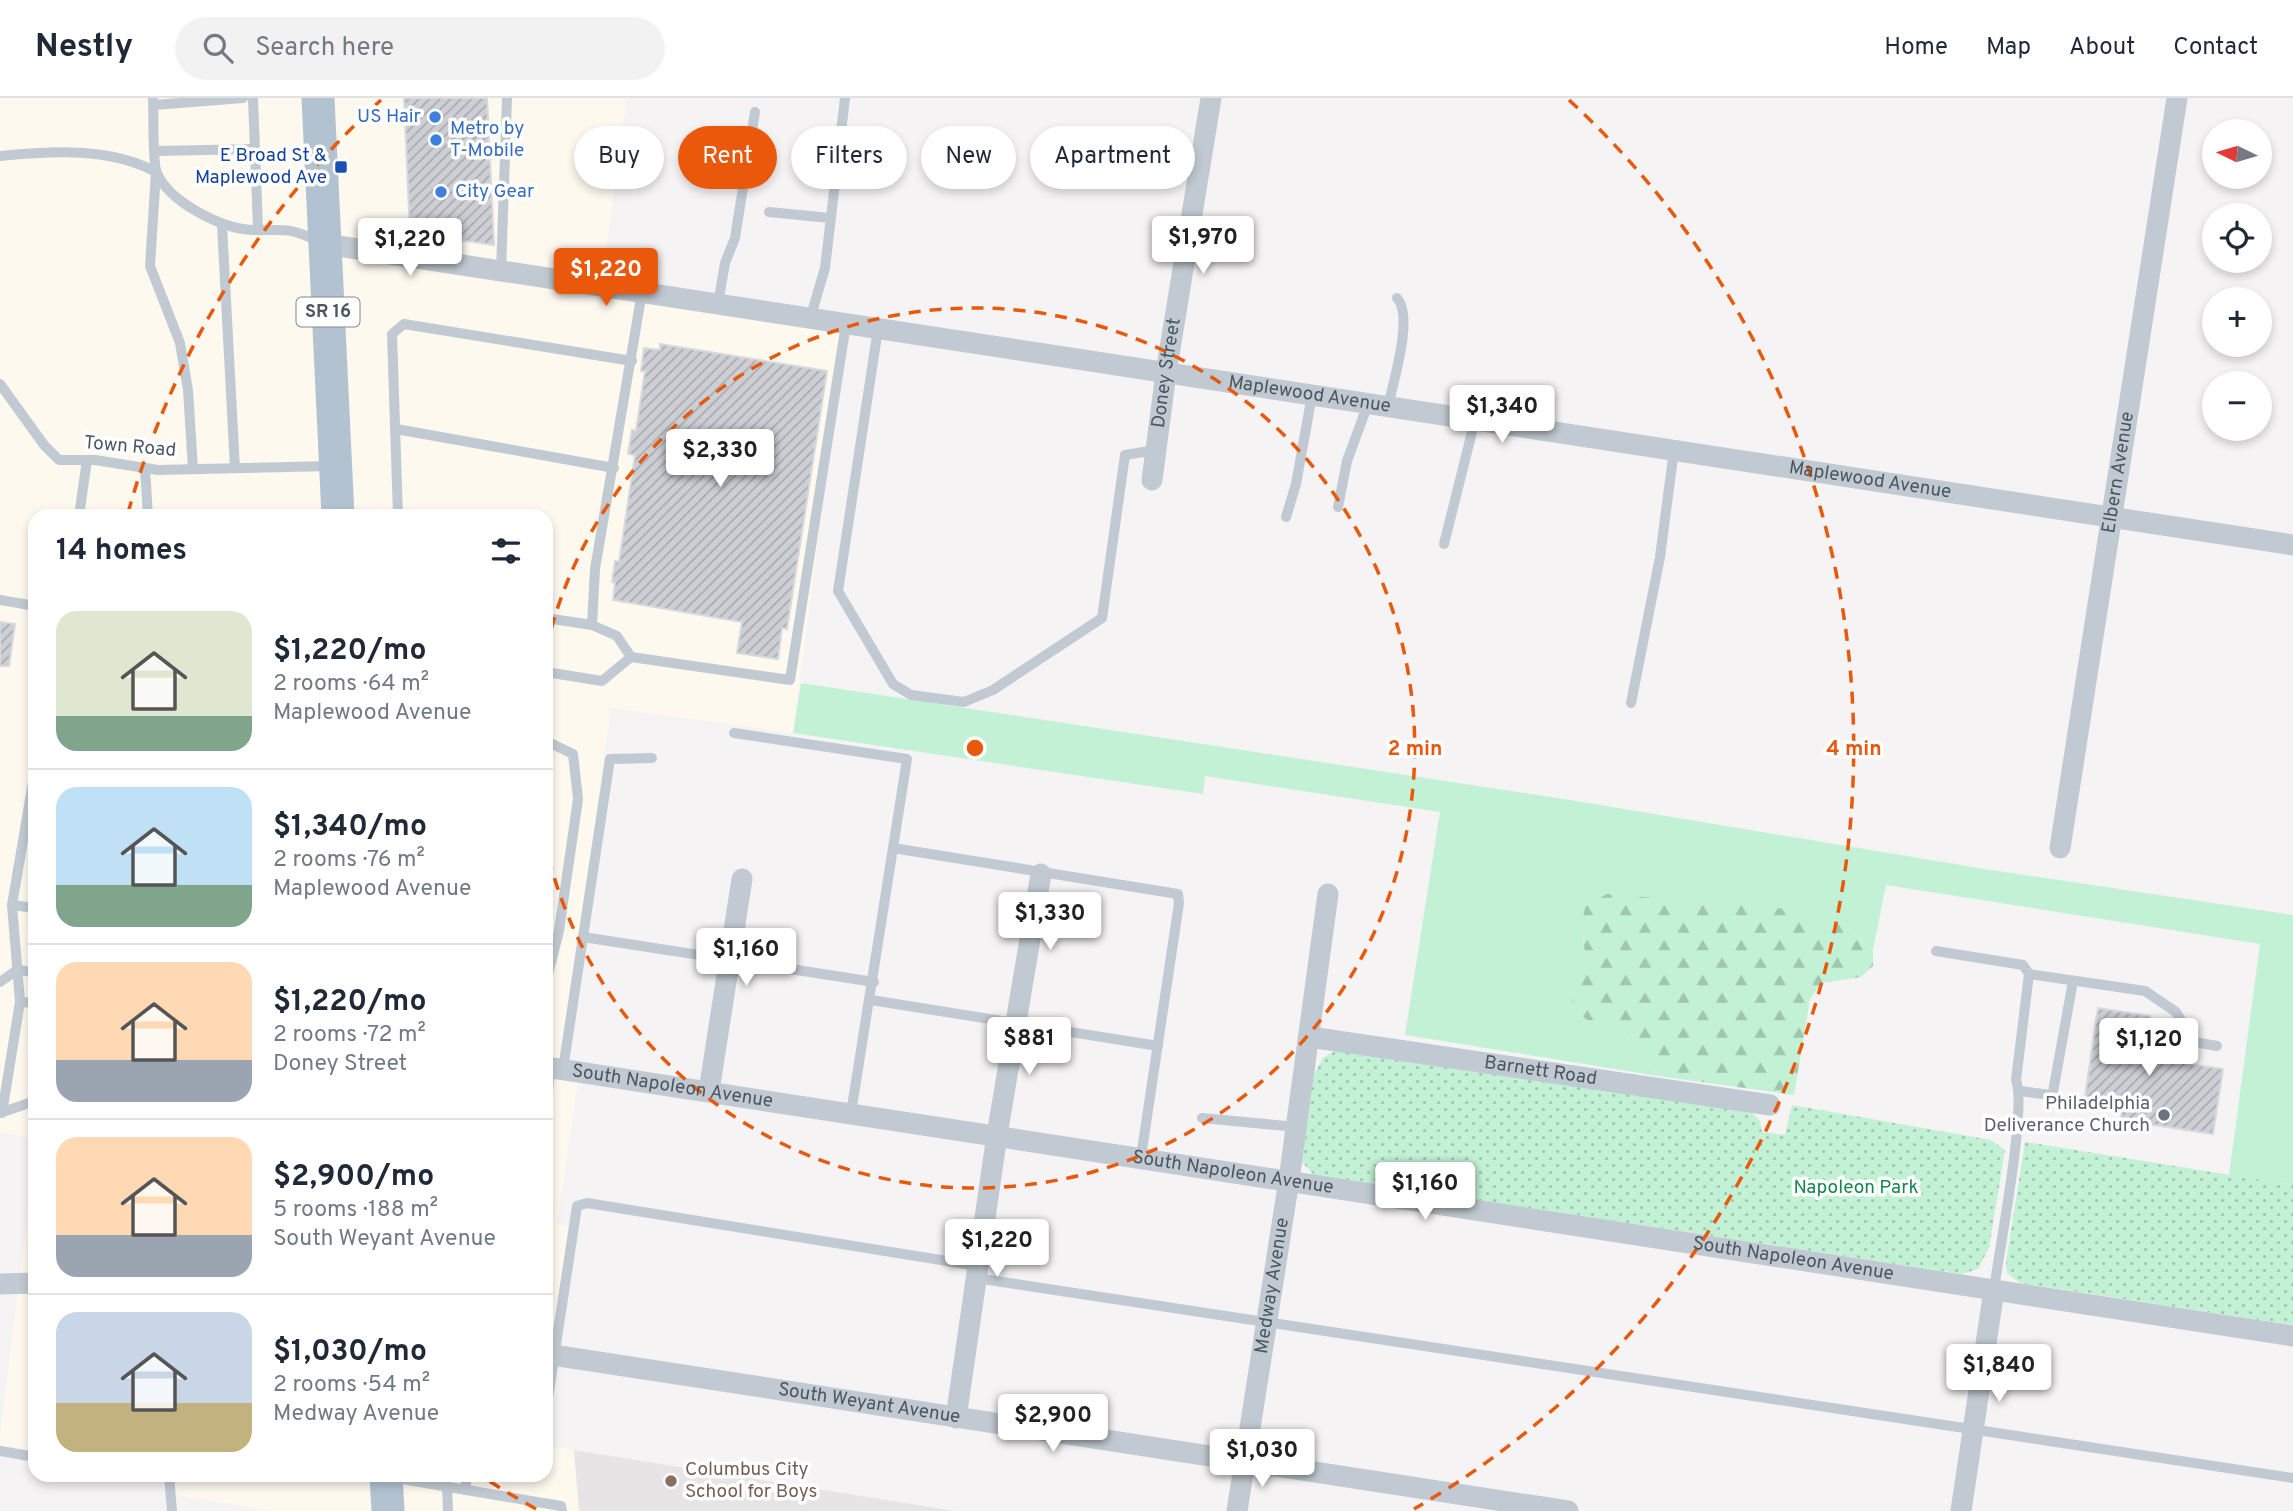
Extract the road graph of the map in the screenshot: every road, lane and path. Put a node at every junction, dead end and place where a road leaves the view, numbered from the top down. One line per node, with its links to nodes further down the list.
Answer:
1 (243, 98): 8 (lane)
2 (253, 98): 10 (lane)
3 (318, 98): 18 (main road, SR 16)
4 (507, 98): 19 (lane)
5 (845, 98): 15 (lane)
6 (1211, 98): 27 (street, Doney Street)
7 (2177, 98): 48 (street, Elbern Avenue)
8 (153, 101): 11 (lane)
9 (755, 112): 22 (lane)
10 (255, 149): 11 (lane); 17 (lane)
11 (156, 151): 13 (lane)
12 (0, 156): 13 (lane)
13 (156, 172): 16 (lane); 40 (lane)
14 (769, 212): 15 (lane)
15 (831, 218): 23 (lane)
16 (222, 225): 17 (lane); 38 (lane)
17 (258, 229): 18 (lane)
18 (325, 244): 19 (street, Maplewood Avenue); 36 (main road, SR 16)
19 (501, 271): 20 (street, Maplewood Avenue)
20 (642, 292): 22 (street, Maplewood Avenue); 26 (lane)
21 (1397, 298): 30 (lane)
22 (718, 304): 23 (street, Maplewood Avenue)
23 (810, 319): 24 (street, Maplewood Avenue)
24 (846, 324): 25 (street, Maplewood Avenue); 55 (lane)
25 (878, 329): 27 (street, Maplewood Avenue); 33 (lane)
26 (632, 361): 32 (lane); 39 (lane)
27 (1166, 373): 29 (street, Maplewood Avenue); 33 (street, Doney Street)
28 (0, 384): 35 (lane, Town Road)
29 (1311, 395): 30 (street, Maplewood Avenue); 47 (lane)
30 (1378, 405): 31 (street, Maplewood Avenue); 42 (lane)
31 (1475, 420): 34 (street, Maplewood Avenue); 49 (lane)
32 (396, 429): 39 (lane); 46 (lane)
33 (1156, 450): 41 (street, Doney Street)
34 (1674, 450): 48 (street, Maplewood Avenue); 57 (lane)
35 (87, 460): 37 (lane, Town Road); 43 (lane)
36 (335, 466): 38 (lane, Town Road); 45 (main road, SR 16)
37 (145, 468): 40 (lane, Town Road); 44 (lane)
38 (235, 468): 40 (lane, Town Road)
39 (614, 468): 54 (lane)
40 (193, 469)
41 (1152, 480)
42 (1338, 507)
43 (80, 509)
44 (148, 509)
45 (338, 509)
46 (398, 509)
47 (1286, 517)
48 (2111, 517): 50 (street, Maplewood Avenue); 63 (street, Elbern Avenue)
49 (1444, 544)
50 (2293, 545)
51 (0, 600): 52 (lane)
52 (28, 605)
53 (553, 619): 54 (lane)
54 (592, 625): 55 (lane)
55 (631, 657): 56 (lane)
56 (553, 673)
57 (1631, 703)
58 (734, 733): 62 (lane)
59 (553, 744): 70 (lane)
60 (652, 758): 71 (lane)
61 (28, 811): 67 (lane)
62 (893, 848): 64 (lane); 80 (lane)
63 (2060, 848)
64 (1041, 874): 84 (street); 86 (lane)
65 (742, 878): 74 (street)
66 (1328, 894): 85 (street, Medway Avenue)
67 (12, 905): 68 (lane); 75 (lane)
68 (28, 907)
69 (553, 930): 70 (lane)
70 (559, 931): 73 (lane)
71 (583, 937): 74 (lane); 88 (lane)
72 (1936, 951): 77 (lane)
73 (553, 955)
74 (730, 957): 80 (lane); 89 (street)
75 (17, 970): 76 (lane); 79 (lane); 82 (lane)
76 (28, 971)
77 (2029, 974): 78 (lane); 90 (lane)
78 (2073, 981): 87 (lane); 90 (lane)
79 (0, 982)
80 (874, 982): 81 (lane)
81 (871, 1000): 84 (lane); 94 (lane)
82 (20, 1002): 83 (lane); 93 (lane)
83 (28, 1003)
84 (1017, 1023): 86 (lane); 97 (street)
85 (1310, 1037): 92 (street, Barnett Road); 96 (street, Medway Avenue)
86 (1158, 1046): 98 (lane)
87 (2217, 1046)
88 (553, 1068): 89 (street, South Napoleon Avenue)
89 (709, 1091): 94 (street, South Napoleon Avenue)
90 (2020, 1091): 103 (lane)
91 (28, 1103): 93 (lane)
92 (1770, 1105)
93 (1, 1113)
94 (851, 1113): 97 (street, South Napoleon Avenue)
95 (1202, 1118): 96 (lane)
96 (1297, 1127): 99 (street, Medway Avenue)
97 (997, 1135): 98 (street, South Napoleon Avenue); 100 (street)
98 (1141, 1157): 99 (street, South Napoleon Avenue)
99 (1289, 1180): 103 (street, South Napoleon Avenue); 104 (street, Medway Avenue)
100 (977, 1272): 104 (lane); 106 (lane); 108 (street)
101 (0, 1283): 102 (street)
102 (28, 1283)
103 (1994, 1290): 105 (street, South Napoleon Avenue); 109 (street)
104 (1266, 1321): 109 (lane); 112 (street, Medway Avenue)
105 (2293, 1336)
106 (553, 1338)
107 (553, 1354): 108 (street, South Weyant Avenue)
108 (956, 1418): 112 (street, South Weyant Avenue)
109 (1974, 1430): 113 (lane); 126 (street)
110 (0, 1451): 111 (lane)
111 (28, 1456)
112 (1245, 1461): 124 (street, Medway Avenue); 125 (street, South Weyant Avenue)
113 (2293, 1478)
114 (170, 1482): 120 (lane)
115 (386, 1482): 121 (main road)
116 (419, 1482): 118 (lane)
117 (466, 1482): 119 (lane)
118 (447, 1487): 119 (lane); 122 (lane)
119 (465, 1490): 123 (lane)
120 (172, 1511)
121 (388, 1511)
122 (448, 1511)
123 (562, 1511)
124 (1237, 1511)
125 (1567, 1511)
126 (1961, 1511)

